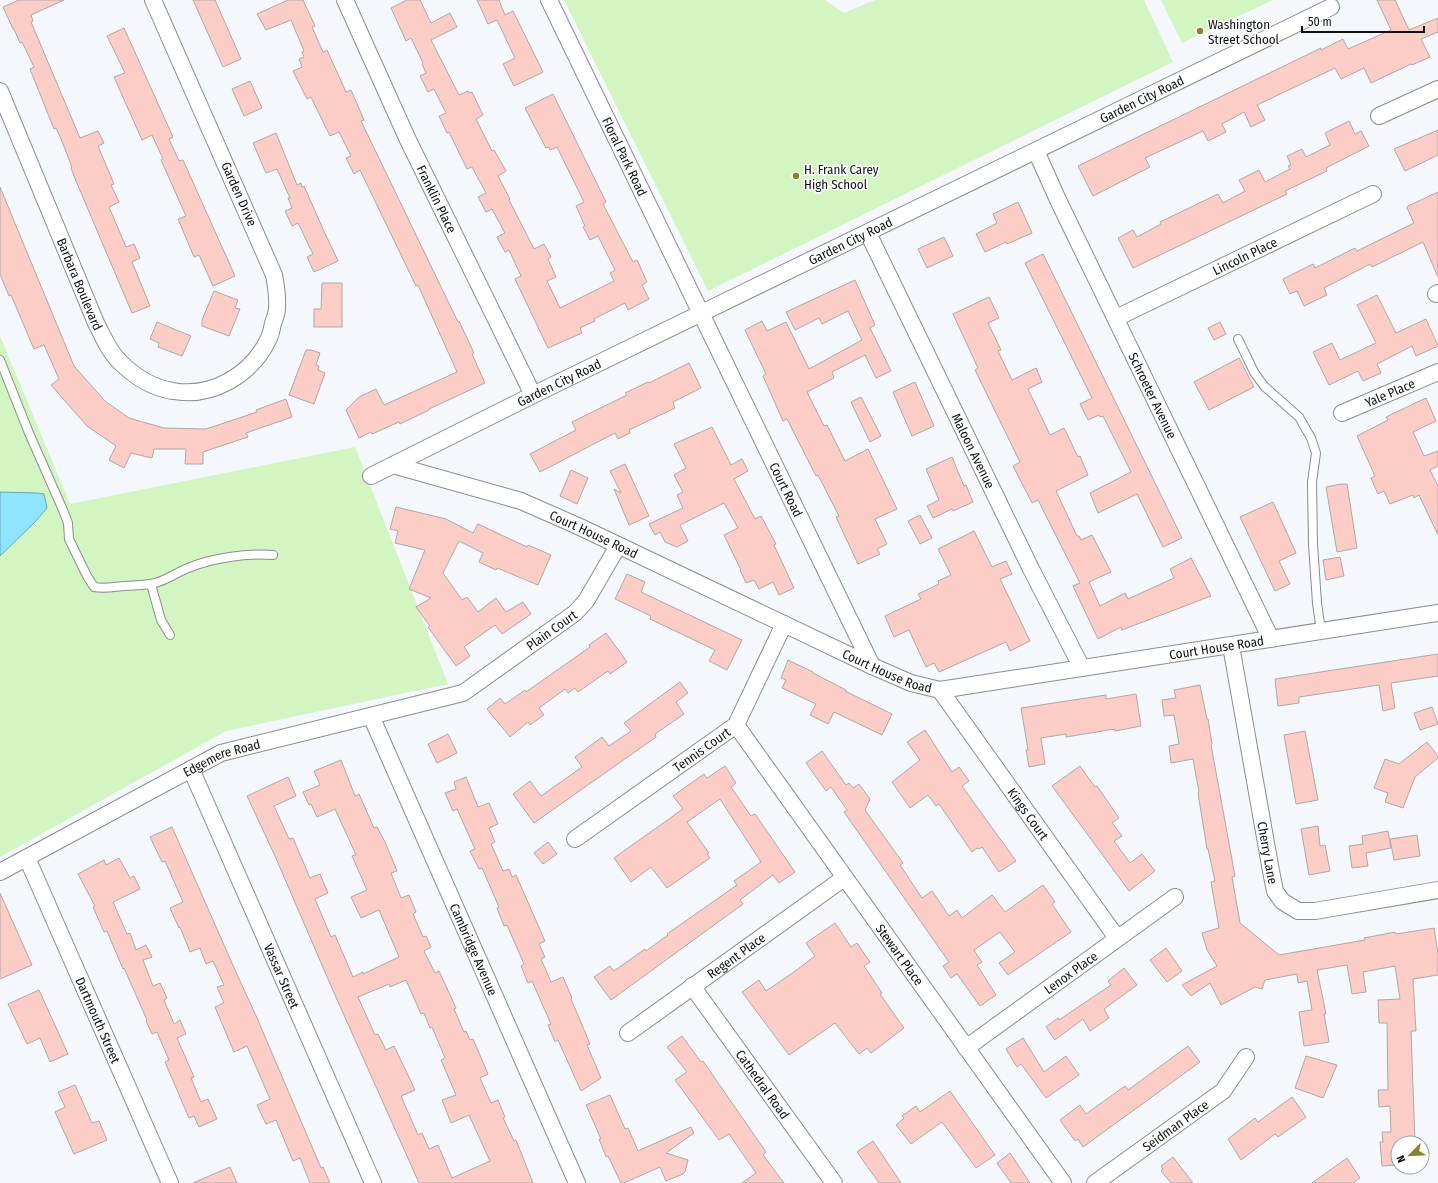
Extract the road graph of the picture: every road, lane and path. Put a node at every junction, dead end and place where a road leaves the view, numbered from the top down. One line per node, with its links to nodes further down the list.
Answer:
1 (153, 0): 16 (street, Garden Drive)
2 (345, 0): 17 (street, Franklin Place)
3 (549, 0): 11 (street, Floral Park Road)
4 (1331, 7): 8 (street, Garden City Road)
5 (1438, 89): 7 (street)
6 (0, 91): 16 (street, Barbara Boulevard)
7 (1379, 116)
8 (1036, 151): 10 (street, Garden City Road); 12 (street, Schroeter Avenue)
9 (1373, 194): 12 (street, Lincoln Place)
10 (868, 233): 11 (street, Garden City Road); 31 (street, Maloon Avenue)
11 (700, 314): 17 (street, Garden City Road); 30 (street, Court Road)
12 (1116, 318): 28 (street, Schroeter Avenue)
13 (1238, 339): 26 (lane)
14 (0, 360): 23 (lane)
15 (1438, 372): 18 (street, Yale Place)
16 (230, 382)
17 (533, 395): 19 (street, Garden City Road)
18 (1342, 413)
19 (393, 465): 20 (street, Garden City Road); 21 (street, Court House Road)
20 (371, 476)
21 (618, 546): 25 (street, Court House Road); 33 (street, Plain Court)
22 (273, 555): 23 (lane)
23 (150, 584): 27 (lane)
24 (1438, 613): 26 (street, Court House Road)
25 (784, 624): 30 (street, Court House Road); 35 (street, Tennis Court)
26 (1321, 631): 28 (street, Court House Road)
27 (170, 635)
28 (1271, 638): 29 (street, Court House Road)
29 (1231, 646): 31 (street, Court House Road); 41 (street, Cherry Lane)
30 (872, 666): 32 (street, Court House Road)
31 (1082, 668): 32 (street, Court House Road)
32 (940, 690): 43 (street, Kings Court)
33 (463, 693): 34 (street, Edgemere Road)
34 (371, 716): 36 (street, Edgemere Road); 50 (street, Cambridge Avenue)
35 (736, 725): 37 (street, Tennis Court); 40 (street, Stewart Place)
36 (191, 769): 38 (street, Edgemere Road); 49 (street, Vassar Street)
37 (575, 839)
38 (27, 858): 39 (street, Edgemere Road); 48 (street, Dartmouth Street)
39 (0, 872)
40 (844, 878): 44 (street, Regent Place); 46 (street, Stewart Place)
41 (1438, 890)
42 (1175, 896): 43 (street, Lenox Place)
43 (1117, 938): 46 (street, Lenox Place)
44 (692, 986): 45 (street, Regent Place); 51 (street, Cathedral Road)
45 (628, 1033)
46 (966, 1048): 52 (street, Stewart Place)
47 (1246, 1057): 53 (street, Seidman Place)
48 (170, 1183)
49 (373, 1183)
50 (577, 1183)
51 (834, 1183)
52 (1063, 1183)
53 (1095, 1183)

